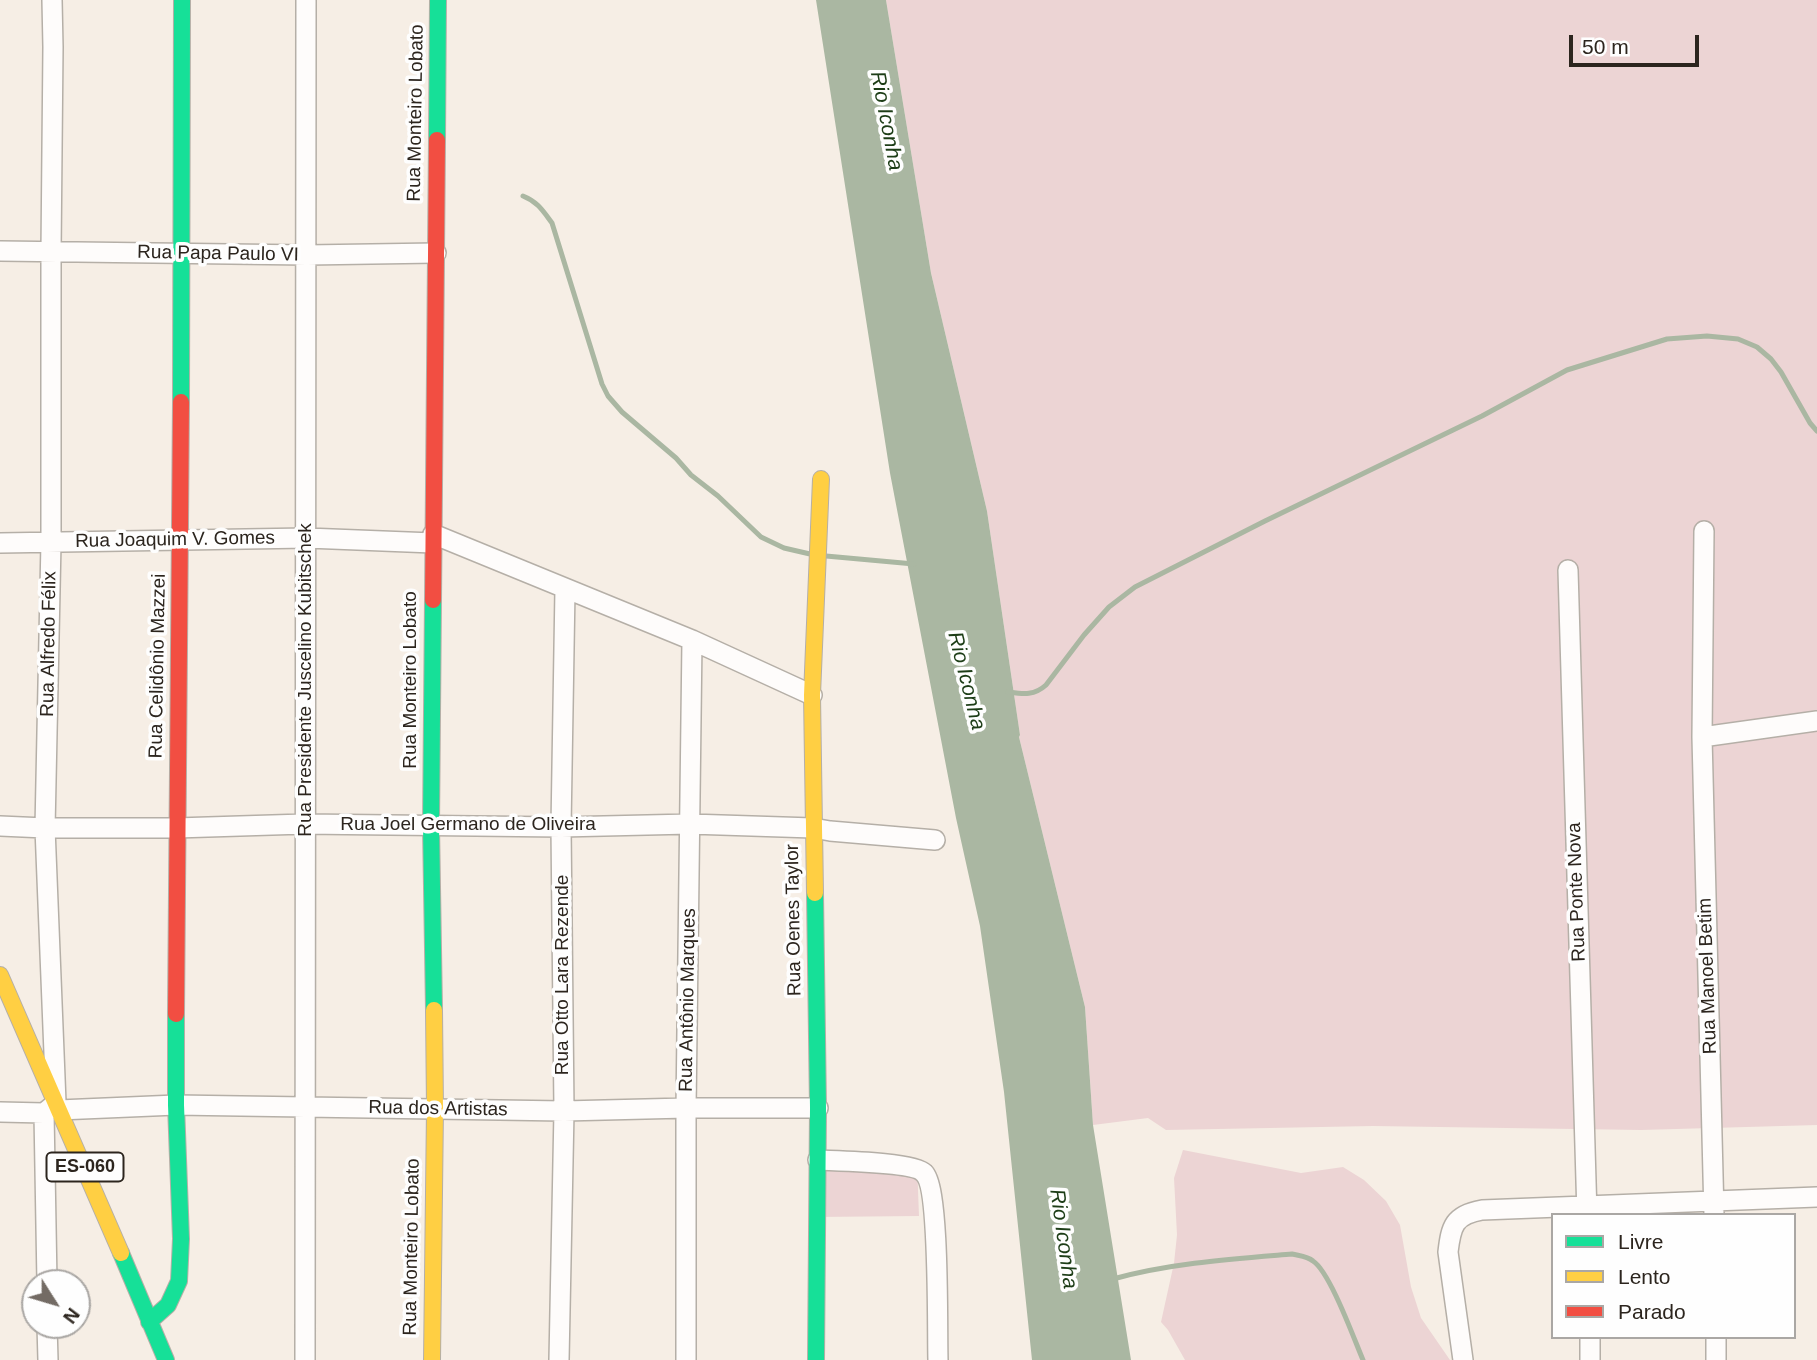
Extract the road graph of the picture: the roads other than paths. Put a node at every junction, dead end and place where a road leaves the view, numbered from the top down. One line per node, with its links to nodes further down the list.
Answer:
1 (52, 0): 6 (street, Rua Alfredo Félix)
2 (183, 0): 7 (street, Rua Celidônio Mazzei)
3 (306, 0): 9 (street, Rua Presidente Juscelino Kubitschek)
4 (438, 0): 8 (street, Rua Monteiro Lobato)
5 (0, 251): 6 (street, Rua Papa Paulo VI)
6 (51, 252): 7 (street, Rua Papa Paulo VI); 15 (street, Rua Alfredo Félix)
7 (181, 253): 9 (street, Rua Papa Paulo VI); 14 (street, Rua Celidônio Mazzei)
8 (436, 253): 9 (street, Rua Papa Paulo VI); 13 (street, Rua Monteiro Lobato)
9 (307, 255): 12 (street, Rua Presidente Juscelino Kubitschek)
10 (821, 479): 20 (street, Rua Oenes Taylor)
11 (1704, 531): 22 (street, Rua Manoel Betim)
12 (307, 538): 13 (street, Rua Joaquim V. Gomes); 14 (street, Rua Joaquim V. Gomes); 23 (street, Rua Presidente Juscelino Kubitschek)
13 (433, 538): 18 (street, Rua Joaquim V. Gomes); 26 (street, Rua Monteiro Lobato)
14 (181, 540): 15 (street, Rua Joaquim V. Gomes); 29 (street, Rua Celidônio Mazzei)
15 (51, 542): 16 (street, Rua Joaquim V. Gomes); 28 (street, Rua Alfredo Félix)
16 (0, 543)
17 (1567, 570): 44 (street, Rua Ponte Nova)
18 (565, 589): 19 (street, Rua Joaquim V. Gomes); 27 (street, Rua Otto Lara Rezende)
19 (692, 640): 20 (street, Rua Joaquim V. Gomes); 24 (street, Rua Antônio Marques)
20 (813, 695): 30 (street, Rua Oenes Taylor)
21 (1817, 721): 22 (street)
22 (1702, 737): 43 (street, Rua Manoel Betim)
23 (304, 824): 26 (street, Rua Joel Germano de Oliveira); 29 (street, Rua Joel Germano de Oliveira); 34 (street, Rua Presidente Juscelino Kubitschek)
24 (690, 824): 27 (street, Rua Joel Germano de Oliveira); 30 (street, Rua Joel Germano de Oliveira); 36 (street, Rua Antônio Marques)
25 (0, 826): 28 (street, Rua Joel Germano de Oliveira)
26 (431, 826): 27 (street, Rua Joel Germano de Oliveira); 38 (street, Rua Monteiro Lobato)
27 (561, 827): 39 (street, Rua Otto Lara Rezende)
28 (45, 828): 29 (street, Rua Joel Germano de Oliveira); 35 (street, Rua Alfredo Félix)
29 (176, 828): 33 (street, Rua Celidônio Mazzei)
30 (813, 828): 31 (street, Rua Joel Germano de Oliveira); 37 (street, Rua Oenes Taylor)
31 (935, 840)
32 (0, 975): 35 (street, ES-060)
33 (176, 1105): 34 (street, Rua dos Artistas); 35 (street, Rua dos Artistas); 46 (street, Rua Celidônio Mazzei)
34 (305, 1107): 38 (street, Rua dos Artistas); 52 (street, Rua Presidente Juscelino Kubitschek)
35 (53, 1108): 40 (street, Rua dos Artistas); 45 (street, Rua Alfredo Félix); 46 (street, ES-060)
36 (686, 1108): 37 (street, Rua dos Artistas); 39 (street, Rua dos Artistas); 55 (street, Rua Antônio Marques)
37 (818, 1108): 41 (street, Rua Oenes Taylor)
38 (435, 1109): 39 (street, Rua dos Artistas); 53 (street, Rua Monteiro Lobato)
39 (564, 1111): 54 (street, Rua Otto Lara Rezende)
40 (0, 1112)
41 (818, 1160): 56 (street, Rua Oenes Taylor); 57 (street)
42 (1817, 1197): 43 (street)
43 (1714, 1208): 44 (street)
44 (1586, 1210): 58 (street)
45 (47, 1269)
46 (149, 1322): 51 (street, ES-060)
47 (47, 1339): 50 (street)
48 (1590, 1339): 59 (street)
49 (1716, 1339): 60 (street)
50 (48, 1360)
51 (166, 1360)
52 (305, 1360)
53 (432, 1360)
54 (559, 1360)
55 (686, 1360)
56 (816, 1360)
57 (938, 1360)
58 (1463, 1360)
59 (1590, 1360)
60 (1716, 1360)

